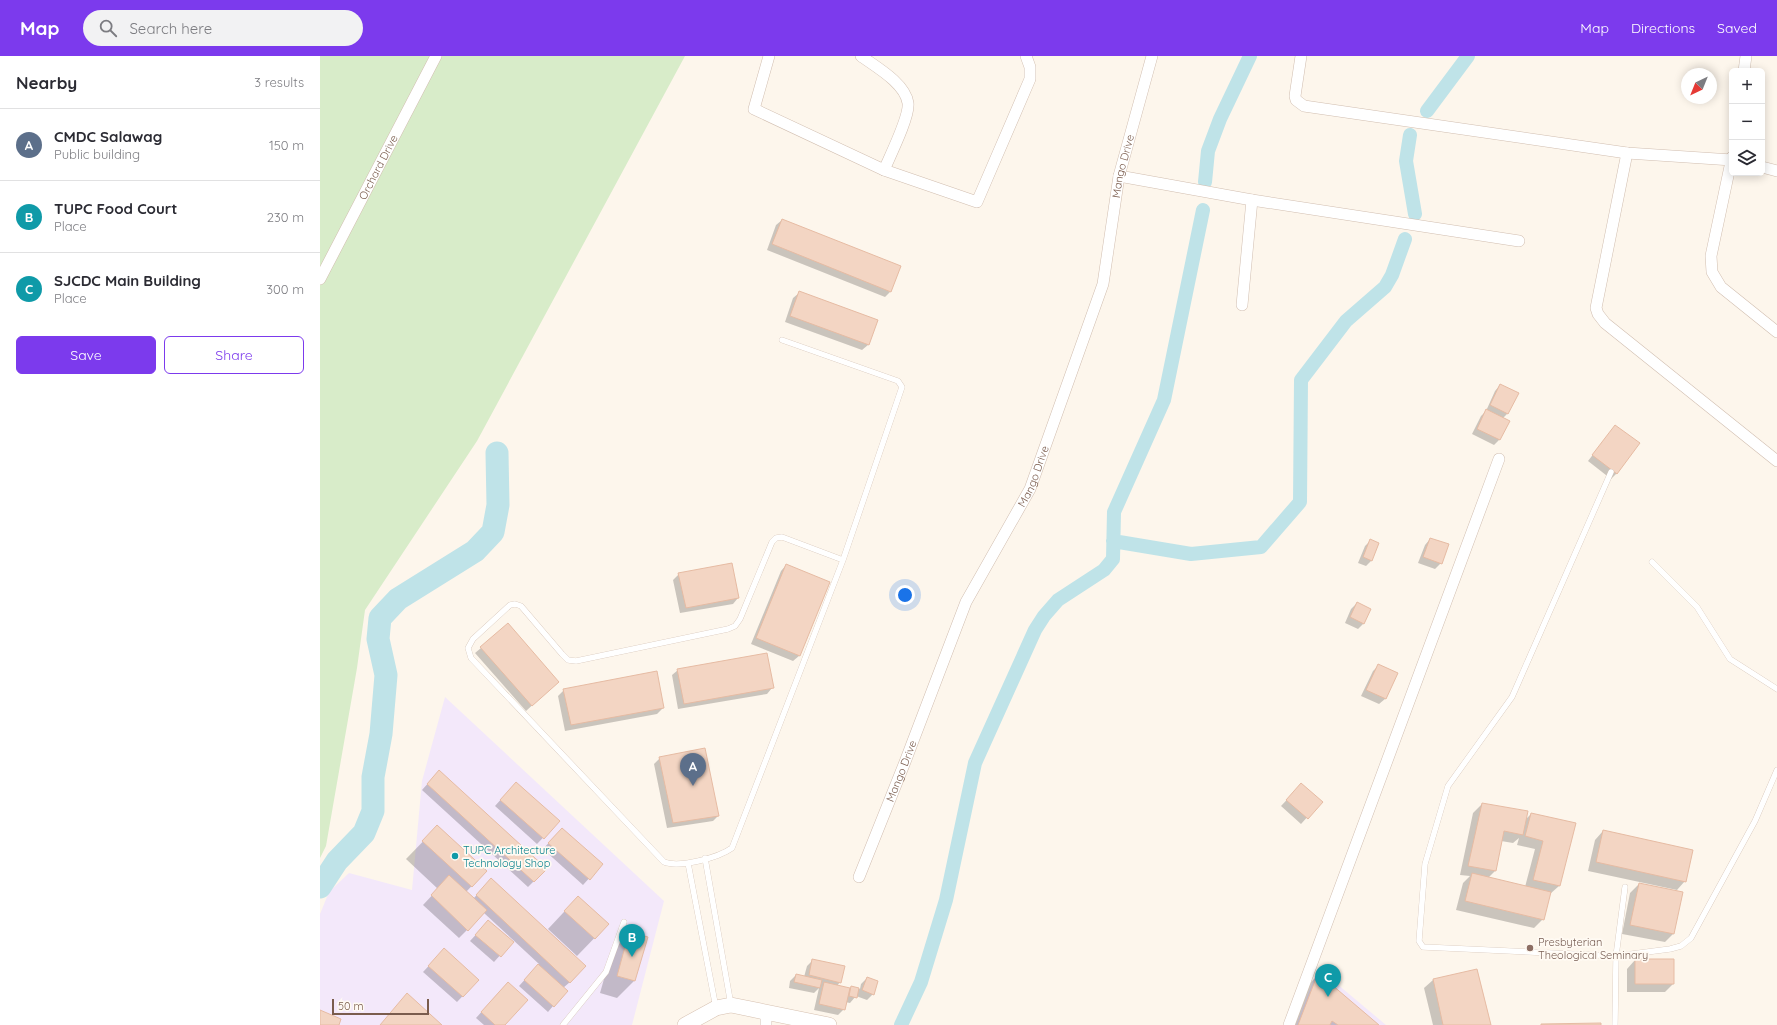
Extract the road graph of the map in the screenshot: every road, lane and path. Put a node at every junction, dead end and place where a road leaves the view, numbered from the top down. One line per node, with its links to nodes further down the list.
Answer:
1 (436, 56): 18 (street, Orchard Drive)
2 (770, 56): 12 (street)
3 (861, 56): 12 (street)
4 (1026, 56): 12 (street)
5 (1152, 56): 15 (street, Mango Drive)
6 (1301, 56): 9 (street)
7 (1746, 56): 8 (street)
8 (1744, 68)
9 (1627, 153): 10 (street); 23 (street)
10 (1729, 160)
11 (1765, 168): 13 (street)
12 (884, 170)
13 (1777, 171)
14 (1729, 174): 20 (street)
15 (1118, 176): 16 (street); 31 (street, Mango Drive)
16 (1252, 200): 17 (street); 19 (street)
17 (1519, 240)
18 (320, 279)
19 (1242, 305)
20 (1777, 332)
21 (782, 340): 25 (lane)
22 (1499, 458): 40 (street)
23 (1777, 461)
24 (1611, 472): 34 (lane)
25 (843, 560): 29 (lane); 30 (lane)
26 (1652, 562): 27 (lane)
27 (1777, 689)
28 (1777, 770): 34 (lane)
29 (705, 858): 30 (lane); 35 (lane)
30 (688, 862): 35 (lane)
31 (859, 877)
32 (1625, 887): 34 (lane)
33 (624, 922): 37 (lane)
34 (1616, 956): 41 (lane)
35 (723, 1007): 36 (main road); 38 (main road)
36 (766, 1019): 39 (main road)
37 (563, 1025)
38 (685, 1025)
39 (829, 1025)
40 (1289, 1025)
41 (1615, 1025)

